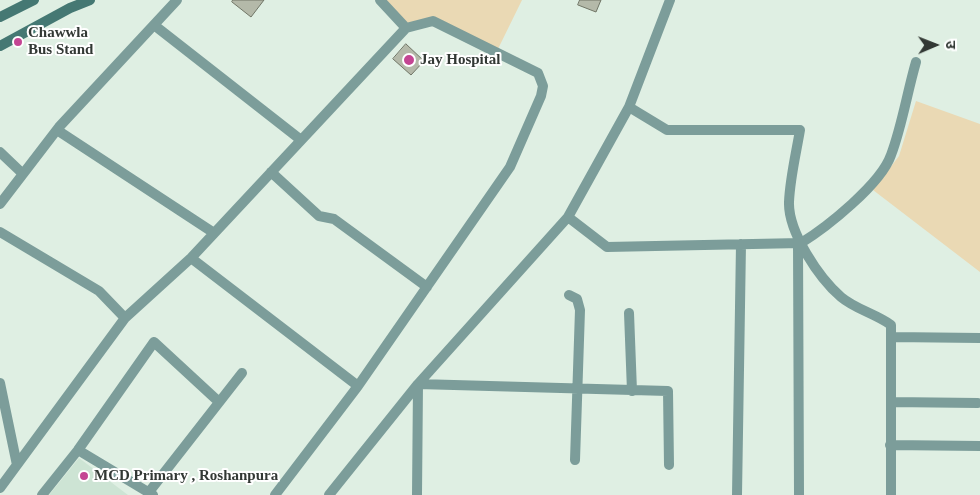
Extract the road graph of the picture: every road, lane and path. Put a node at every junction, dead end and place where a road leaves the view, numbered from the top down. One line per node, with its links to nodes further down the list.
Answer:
1 (34, 0): 6 (main road)
2 (90, 0): 9 (main road)
3 (177, 0): 7 (street)
4 (380, 0): 8 (street)
5 (670, 0): 11 (street)
6 (0, 17)
7 (154, 25): 12 (street); 13 (street)
8 (406, 28): 13 (street); 24 (street)
9 (0, 46)
10 (916, 62): 21 (street)
11 (629, 107): 18 (street); 21 (street)
12 (57, 130): 16 (street); 20 (street)
13 (302, 140): 15 (street)
14 (0, 152): 16 (street)
15 (271, 172): 20 (street); 24 (street)
16 (23, 174): 17 (street)
17 (0, 204)
18 (568, 217): 22 (street); 32 (street)
19 (0, 232): 27 (street)
20 (214, 233): 23 (street)
21 (800, 243): 22 (street); 28 (street); 52 (street)
22 (741, 244): 51 (street)
23 (191, 258): 27 (street); 33 (street)
24 (427, 287): 33 (street)
25 (569, 295): 34 (street)
26 (629, 313): 35 (street)
27 (125, 318): 43 (street)
28 (892, 337): 29 (street); 37 (street)
29 (980, 338)
30 (242, 373): 36 (street)
31 (0, 383): 43 (street)
32 (418, 384): 34 (street); 49 (street); 50 (street)
33 (358, 386): 48 (street)
34 (578, 390): 35 (street); 42 (street)
35 (632, 391): 44 (street)
36 (220, 402): 41 (street); 46 (street)
37 (891, 402): 38 (street); 39 (street)
38 (978, 403)
39 (890, 444): 40 (street); 53 (street)
40 (980, 446)
41 (78, 450): 46 (street); 47 (street)
42 (575, 460)
43 (17, 465): 45 (street)
44 (668, 465)
45 (0, 488)
46 (151, 494)
47 (42, 495)
48 (275, 495)
49 (329, 495)
50 (417, 495)
51 (737, 495)
52 (798, 495)
53 (891, 495)

